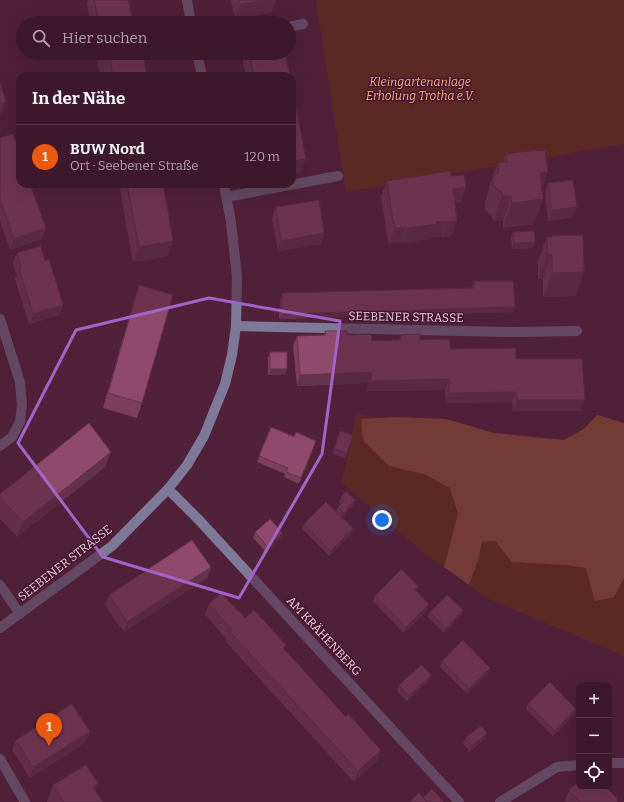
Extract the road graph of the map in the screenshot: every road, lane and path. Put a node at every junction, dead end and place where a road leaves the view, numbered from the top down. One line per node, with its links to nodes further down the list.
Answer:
1 (187, 0): 2 (street)
2 (190, 16)
3 (303, 24): 4 (street)
4 (296, 25)
5 (199, 60): 6 (street)
6 (201, 72)
7 (338, 176): 8 (street)
8 (296, 184)
9 (225, 188): 11 (street, SEEBENER STRASSE)
10 (274, 188): 11 (street)
11 (226, 197): 13 (street, SEEBENER STRASSE)
12 (0, 320): 15 (street)
13 (236, 326): 14 (street, SEEBENER STRASSE); 16 (street, SEEBENER STRASSE)
14 (577, 331)
15 (0, 446)
16 (168, 488): 18 (street, SEEBENER STRASSE); 25 (street, AM KRÄHENBERG)
17 (0, 585): 18 (street)
18 (20, 614): 19 (street, SEEBENER STRASSE)
19 (0, 628)
20 (0, 759): 24 (street)
21 (624, 763): 22 (street)
22 (612, 764)
23 (576, 765): 26 (street)
24 (25, 802)
25 (459, 802)
26 (500, 802)

